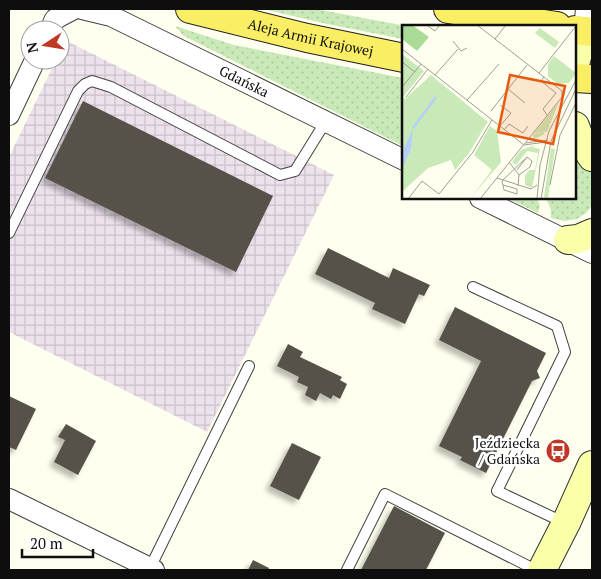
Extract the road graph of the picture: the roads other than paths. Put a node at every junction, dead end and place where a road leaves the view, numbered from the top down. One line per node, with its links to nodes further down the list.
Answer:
1 (74, 9): 5 (street)
2 (82, 9): 15 (street, Gdańska)
3 (190, 9): 9 (main road, Aleja Armii Krajowej)
4 (448, 9): 6 (main road)
5 (55, 20)
6 (551, 25)
7 (584, 25): 8 (street); 10 (street)
8 (592, 57)
9 (402, 58)
10 (576, 60)
11 (31, 70): 14 (street)
12 (576, 78): 13 (main road)
13 (592, 79)
14 (9, 115)
15 (326, 121): 18 (street, Gdańska); 20 (lane)
16 (576, 129): 17 (street)
17 (592, 156)
18 (402, 159)
19 (483, 199): 21 (street)
20 (9, 233)
21 (580, 237): 22 (street)
22 (592, 253)
23 (473, 287): 27 (lane)
24 (249, 366): 28 (lane)
25 (592, 465): 27 (street)
26 (9, 499): 28 (street)
27 (566, 523): 31 (street)
28 (152, 569)
29 (347, 570): 30 (lane)
30 (536, 570)
31 (542, 570)

